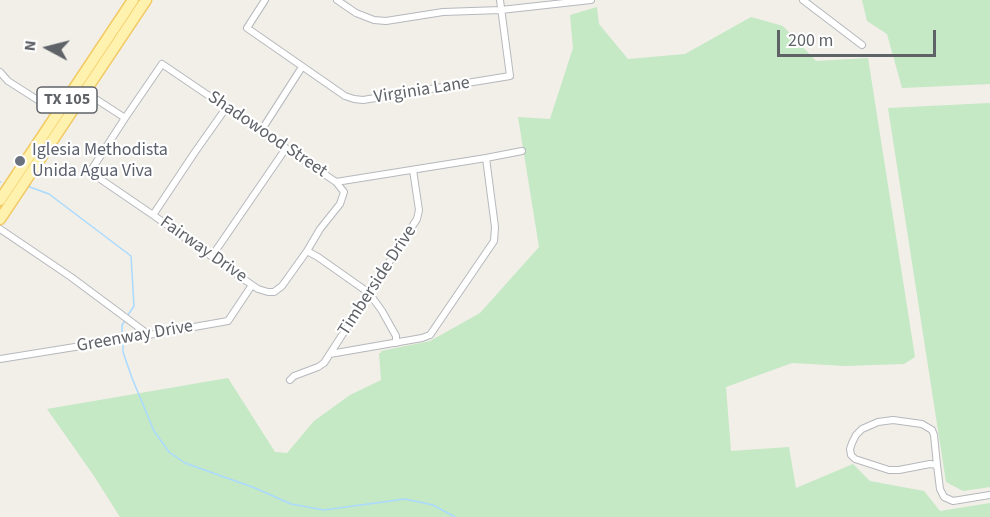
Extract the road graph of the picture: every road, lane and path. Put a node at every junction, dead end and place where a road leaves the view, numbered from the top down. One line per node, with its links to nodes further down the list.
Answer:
1 (133, 0): 11 (main road, TX 105)
2 (141, 0): 10 (main road)
3 (146, 0): 10 (main road, TX 105)
4 (265, 0): 13 (street, Virginia Lane)
5 (337, 0): 9 (street)
6 (500, 0): 9 (street)
7 (591, 0): 9 (street)
8 (802, 0): 12 (street)
9 (501, 10): 13 (street, Virginia Lane)
10 (125, 31): 15 (main road, TX 105)
11 (105, 42): 15 (main road); 17 (main road, TX 105)
12 (862, 45)
13 (302, 67): 19 (street)
14 (0, 72): 17 (street)
15 (85, 92): 18 (street); 23 (main road, TX 105)
16 (226, 108): 18 (street, Shadowood Street); 19 (street, Shadowood Street); 29 (street)
17 (58, 112): 23 (main road); 25 (main road, TX 105)
18 (125, 118): 29 (street, Fairway Drive)
19 (261, 131): 20 (street, Shadowood Street)
20 (287, 150): 26 (street, Shadowood Street); 33 (street)
21 (522, 151): 22 (street, Shadowood Street)
22 (486, 158): 24 (street, Shadowood Street); 37 (street)
23 (37, 164): 30 (main road, TX 105)
24 (413, 170): 26 (street, Shadowood Street); 35 (street, Timberside Drive)
25 (18, 172): 27 (main road, TX 105); 28 (main road)
26 (336, 182): 32 (street)
27 (0, 200)
28 (0, 207)
29 (153, 215): 33 (street, Fairway Drive)
30 (0, 219)
31 (0, 229): 36 (street)
32 (307, 251): 34 (street, Fairway Drive); 35 (street)
33 (212, 256): 34 (street, Fairway Drive)
34 (252, 285): 36 (street, Greenway Drive)
35 (369, 293): 37 (street); 38 (street, Timberside Drive)
36 (149, 335): 39 (street, Greenway Drive)
37 (396, 343): 38 (street)
38 (330, 354): 40 (street)
39 (0, 359)
40 (290, 380)
41 (937, 465): 41 (street); 42 (street)
42 (990, 495)

